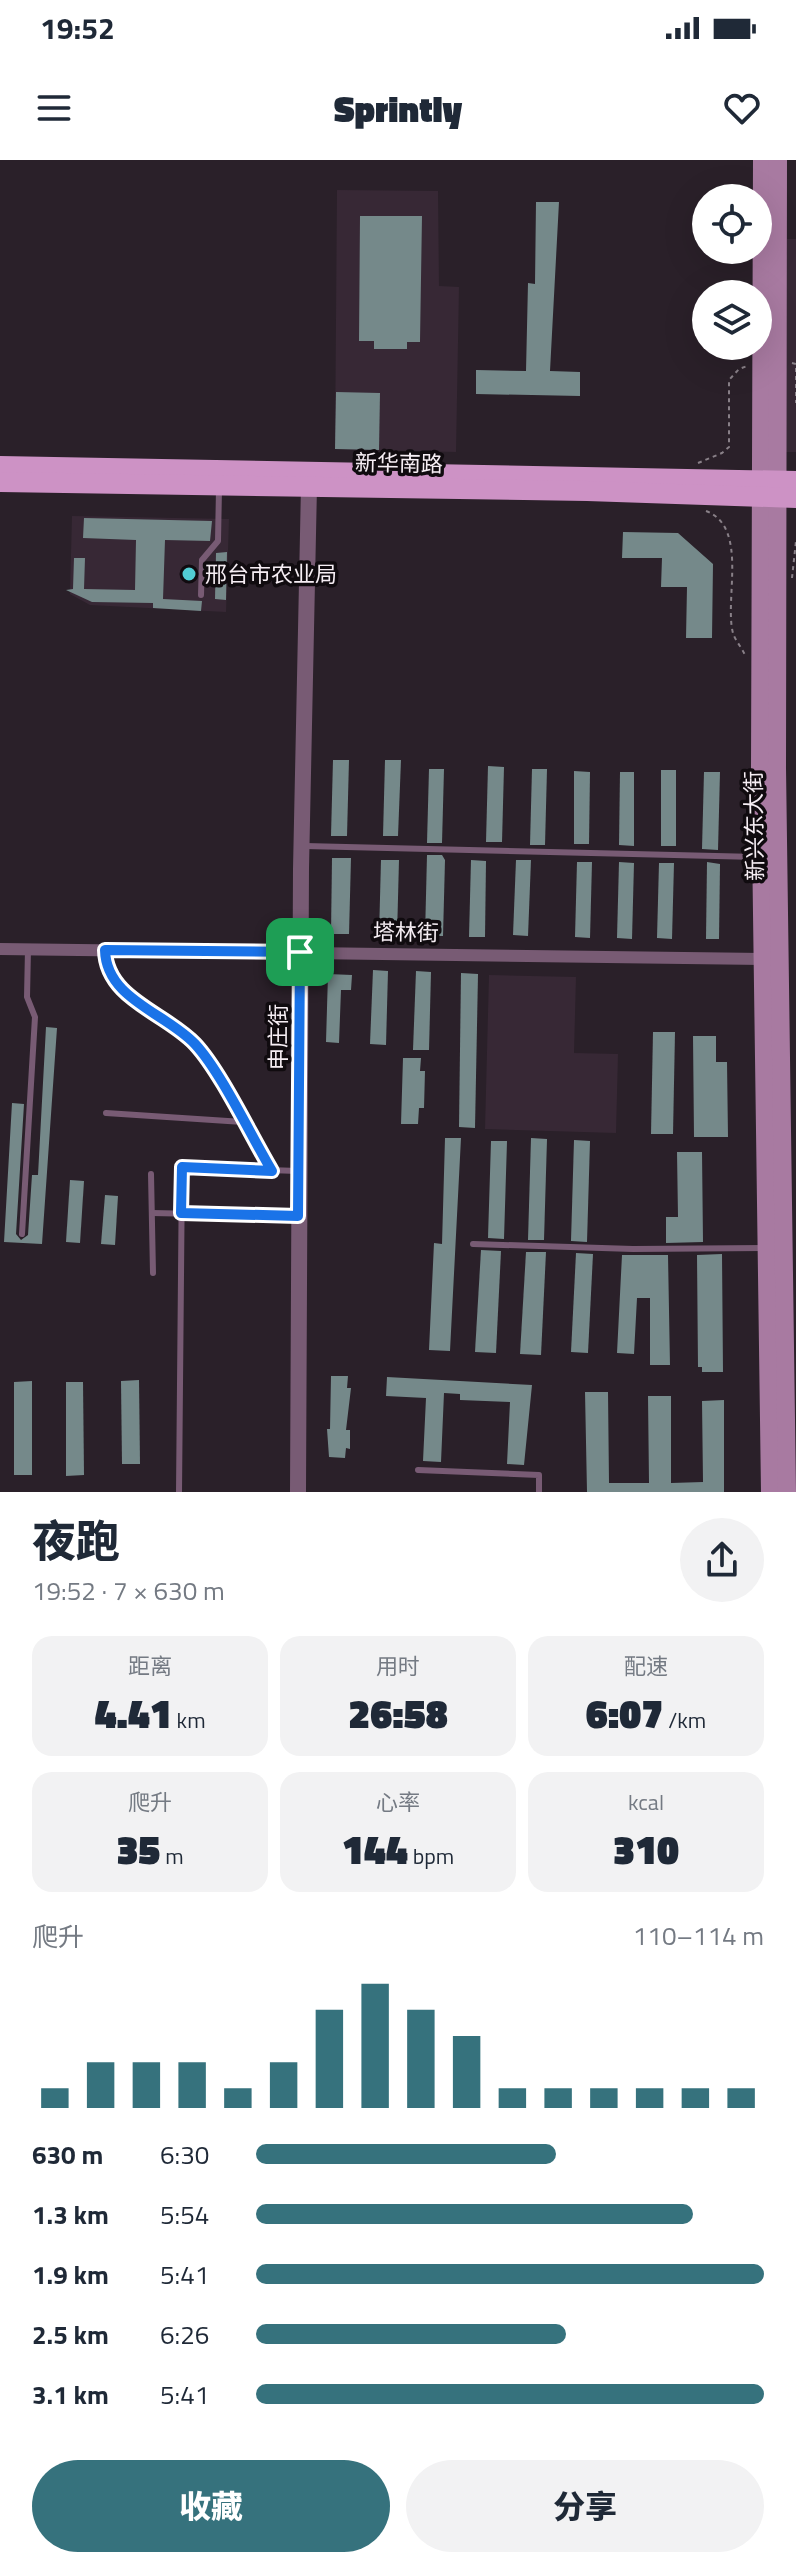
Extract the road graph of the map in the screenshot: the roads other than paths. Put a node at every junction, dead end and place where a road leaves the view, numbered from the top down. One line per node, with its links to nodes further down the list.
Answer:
1 (762, 160): 7 (main road, 新兴东大街)
2 (778, 160): 7 (main road, 新兴东大街)
3 (0, 466): 7 (main road, 新华南路)
4 (0, 482): 5 (main road, 新华南路)
5 (219, 484): 6 (main road, 新华南路); 8 (lane)
6 (309, 486): 7 (main road, 新华南路); 9 (street, 申庄街)
7 (777, 489): 10 (main road, 新兴东大街); 16 (main road, 新兴东大街)
8 (201, 595)
9 (301, 846): 10 (lane); 14 (street, 申庄街)
10 (761, 857): 15 (main road, 新兴东大街)
11 (0, 949): 12 (street, 塔林街)
12 (28, 949): 13 (street, 塔林街); 26 (lane)
13 (105, 950): 14 (street, 塔林街); 18 (lane)
14 (300, 952): 15 (street, 塔林街); 20 (street, 申庄街)
15 (763, 959): 28 (main road, 新兴东大街)
16 (788, 1028): 22 (main road, 新兴东大街)
17 (106, 1113): 18 (lane)
18 (243, 1122): 19 (lane)
19 (272, 1171): 20 (lane); 24 (lane)
20 (299, 1172): 25 (street, 申庄街)
21 (151, 1174): 23 (lane)
22 (790, 1203): 30 (main road, 新兴东大街)
23 (152, 1213): 24 (lane); 29 (lane)
24 (181, 1213): 25 (lane); 33 (lane)
25 (298, 1216): 34 (street, 申庄街)
26 (22, 1234)
27 (473, 1244): 28 (lane)
28 (767, 1248): 36 (main road, 新兴东大街)
29 (153, 1273)
30 (791, 1419): 31 (main road, 新兴东大街)
31 (791, 1469): 37 (main road, 新兴东大街)
32 (418, 1470): 35 (lane)
33 (179, 1492)
34 (298, 1492)
35 (539, 1492)
36 (770, 1492)
37 (787, 1492)

